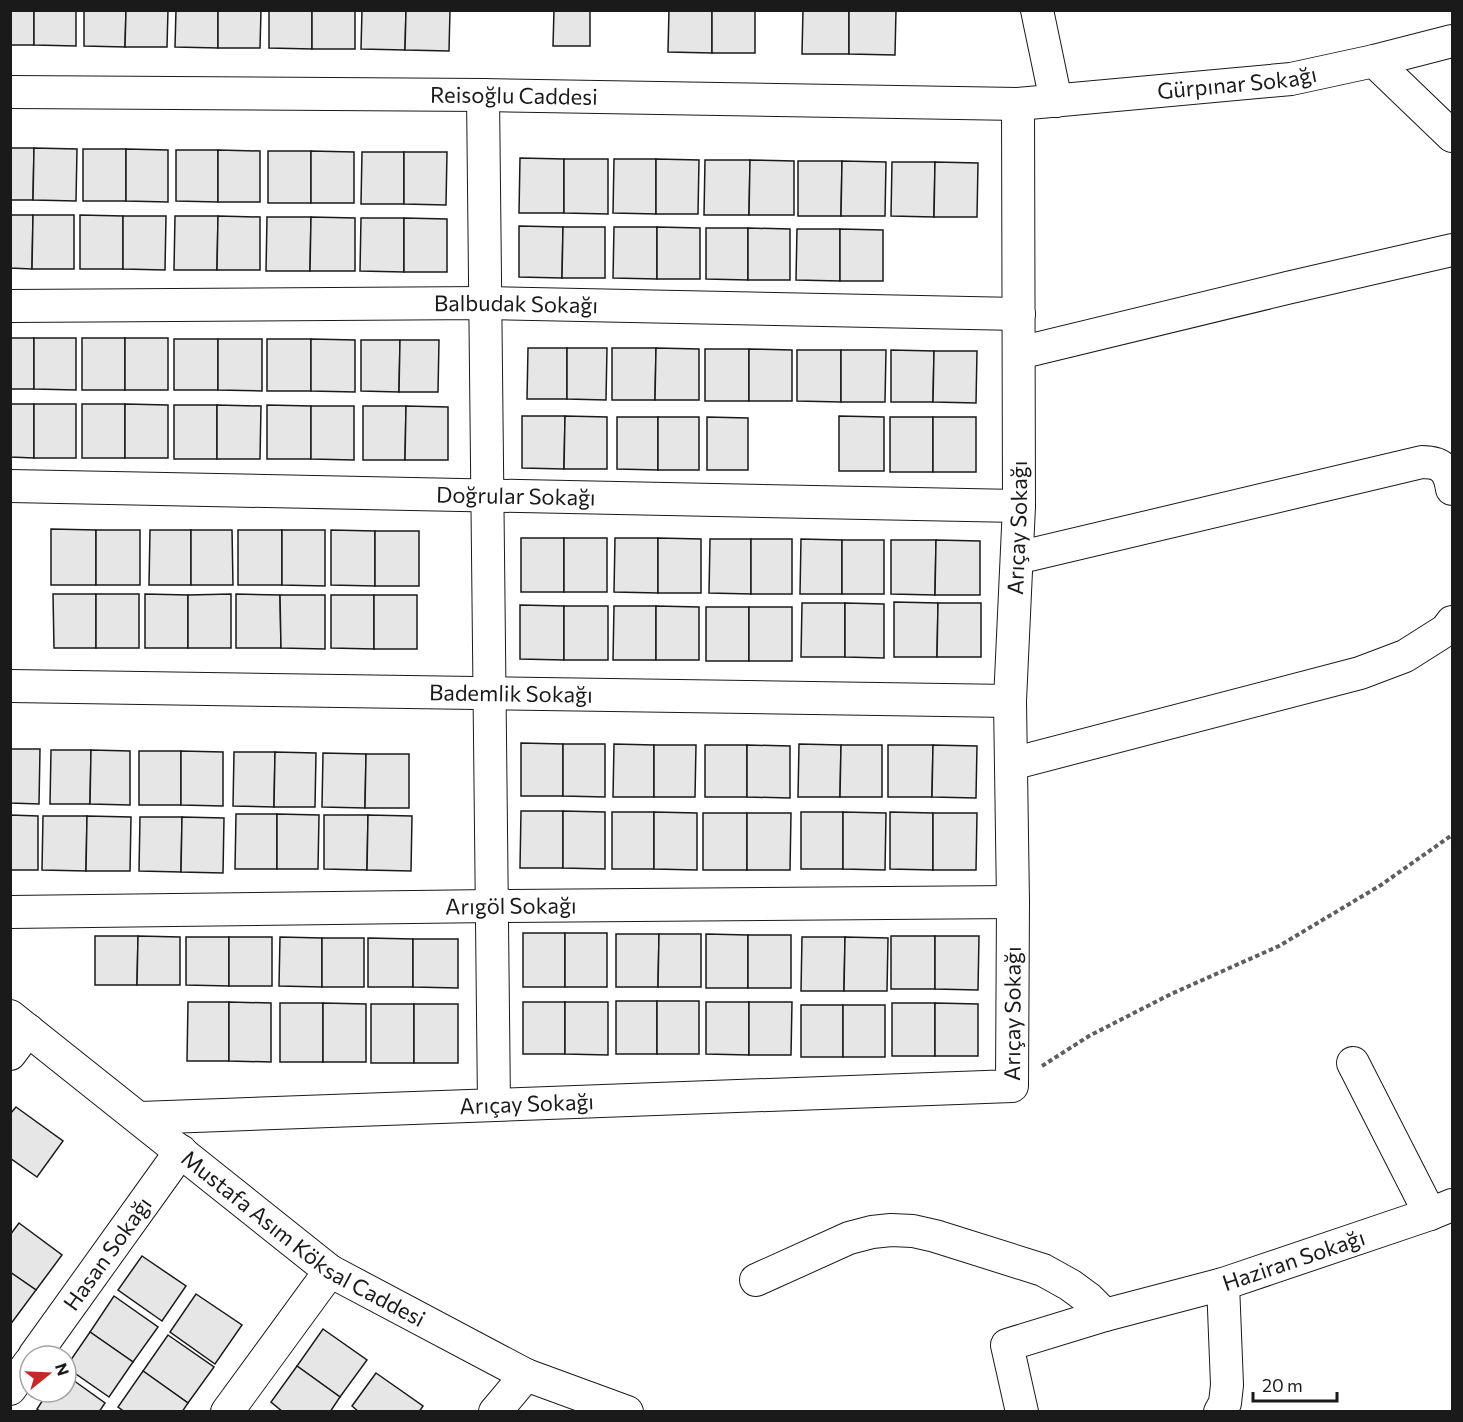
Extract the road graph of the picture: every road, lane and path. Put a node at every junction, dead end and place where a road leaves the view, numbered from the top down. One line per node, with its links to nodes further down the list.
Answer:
1 (1037, 10): 6 (street)
2 (1452, 41): 3 (street, Gürpınar Sokağı)
3 (1374, 61): 6 (street, Gürpınar Sokağı); 8 (street)
4 (10, 92): 5 (street, Reisoğlu Caddesi)
5 (483, 95): 7 (street, Reisoğlu Caddesi); 10 (street)
6 (1056, 100): 7 (street, Gürpınar Sokağı)
7 (1018, 104): 12 (street, Arıçay Sokağı)
8 (1452, 136)
9 (1452, 250): 13 (street)
10 (485, 303): 11 (street, Balbudak Sokağı); 12 (street, Balbudak Sokağı); 16 (street)
11 (10, 306)
12 (1019, 314): 13 (street, Arıçay Sokağı)
13 (1019, 353): 17 (street, Arıçay Sokağı)
14 (10, 486): 16 (street, Doğrular Sokağı)
15 (1452, 489): 18 (street)
16 (488, 495): 17 (street, Doğrular Sokağı); 21 (street)
17 (1019, 506): 18 (street, Arıçay Sokağı)
18 (1017, 558): 22 (street, Arıçay Sokağı)
19 (1452, 622): 23 (street)
20 (10, 686): 21 (street, Bademlik Sokağı)
21 (490, 694): 22 (street, Bademlik Sokağı); 26 (street)
22 (1010, 701): 23 (street, Arıçay Sokağı)
23 (1011, 764): 25 (street, Arıçay Sokağı)
24 (1452, 835): 30 (path)
25 (1012, 902): 26 (street, Arıgöl Sokağı); 30 (street, Arıçay Sokağı)
26 (492, 906): 27 (street, Arıgöl Sokağı); 31 (street)
27 (10, 912)
28 (16, 1033): 32 (street, Mustafa Asım Köksal Caddesi)
29 (1353, 1063): 34 (street)
30 (1012, 1086): 31 (street, Arıçay Sokağı)
31 (494, 1105): 32 (street, Arıçay Sokağı)
32 (140, 1118): 33 (street, Mustafa Asım Köksal Caddesi)
33 (181, 1151): 35 (street, Mustafa Asım Köksal Caddesi); 39 (street, Hasan Sokağı)
34 (1441, 1209): 37 (street, Haziran Sokağı)
35 (330, 1271): 40 (street, Mustafa Asım Köksal Caddesi); 41 (street)
36 (756, 1280): 38 (street)
37 (1223, 1284): 38 (street); 45 (street, Haziran Sokağı)
38 (1105, 1315): 44 (street)
39 (43, 1344)
40 (526, 1375): 42 (street); 43 (street, Mustafa Asım Köksal Caddesi)
41 (227, 1412)
42 (495, 1412)
43 (627, 1412)
44 (1022, 1412)
45 (1220, 1412)

